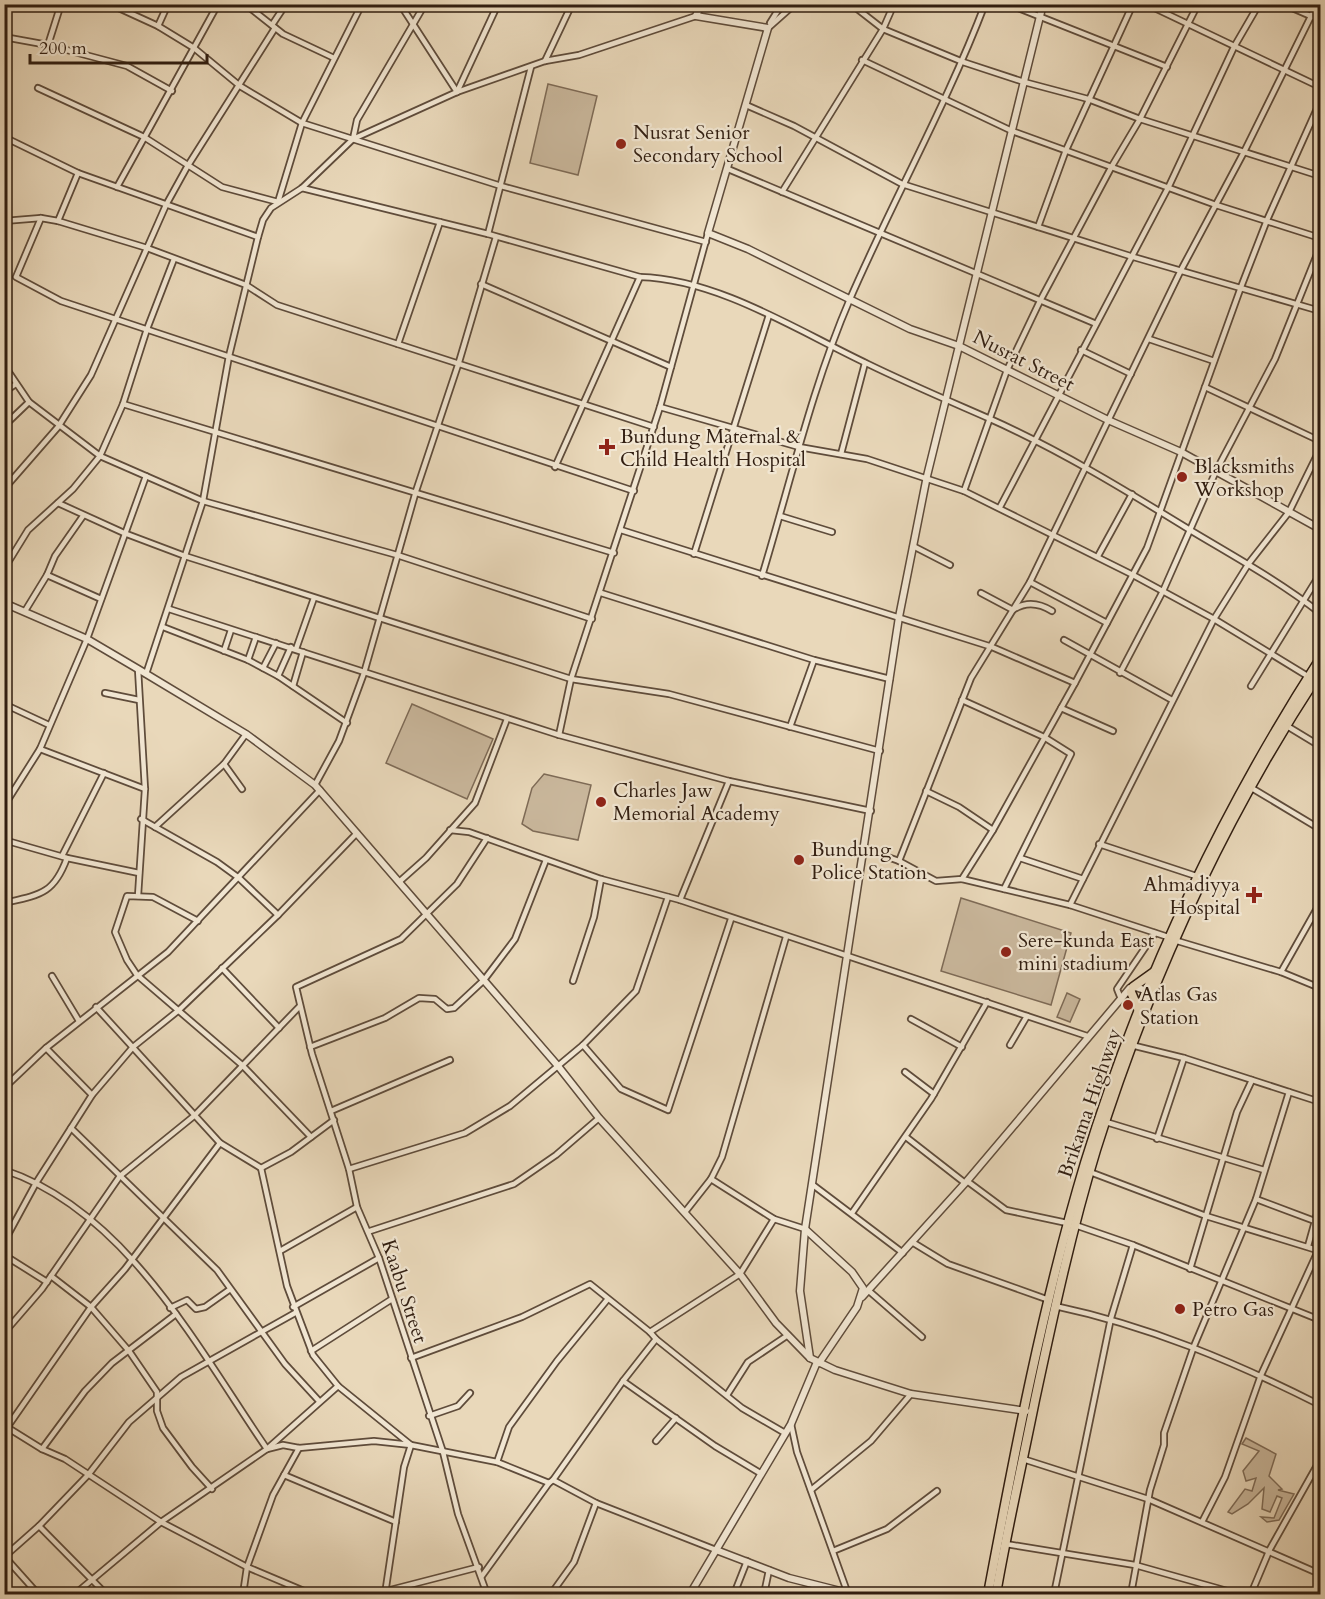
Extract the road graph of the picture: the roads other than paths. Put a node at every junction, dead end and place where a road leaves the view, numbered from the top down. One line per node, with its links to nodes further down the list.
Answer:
1 (61, 4): 38 (street)
2 (110, 4): 26 (street)
3 (168, 4): 33 (street)
4 (219, 4): 41 (street)
5 (245, 4): 34 (street)
6 (286, 4): 34 (street)
7 (362, 4): 42 (street)
8 (400, 4): 31 (street)
9 (425, 4): 31 (street)
10 (498, 4): 54 (street)
11 (572, 4): 44 (street)
12 (701, 4): 27 (street)
13 (782, 4): 35 (street)
14 (795, 4): 35 (street)
15 (851, 4): 36 (street)
16 (894, 4): 36 (street)
17 (985, 4): 45 (street)
18 (1008, 4): 28 (street)
19 (1044, 4): 28 (street)
20 (1133, 4): 39 (street)
21 (1146, 4): 32 (street)
22 (1198, 4): 32 (street)
23 (1259, 4): 40 (street)
24 (1283, 4): 29 (street)
25 (1317, 4): 29 (street)
26 (118, 6): 33 (street)
27 (696, 16): 35 (street); 44 (street)
28 (1041, 16): 39 (street); 49 (street)
29 (1311, 16): 30 (street); 48 (street)
30 (1320, 20)
31 (413, 24): 54 (street); 66 (street)
32 (1188, 24): 40 (street); 47 (street)
33 (158, 26): 41 (street)
34 (273, 26): 42 (street); 50 (street)
35 (768, 28): 58 (street)
36 (883, 29): 43 (street); 45 (street)
37 (4, 37): 38 (street)
38 (48, 45): 53 (street)
39 (1114, 45): 47 (street); 56 (street)
40 (1234, 47): 48 (street); 64 (street)
41 (194, 48): 50 (street); 53 (street)
42 (334, 58): 60 (street)
43 (862, 60): 55 (street); 65 (street)
44 (545, 61): 46 (street)
45 (963, 62): 49 (street); 55 (street)
46 (531, 67): 54 (street); 76 (street)
47 (1167, 67): 59 (street)
48 (1284, 71): 51 (street); 68 (street)
49 (1024, 82): 56 (street); 61 (street)
50 (240, 86): 60 (street); 71 (street)
51 (1320, 87)
52 (38, 88): 63 (street)
53 (172, 91): 63 (street)
54 (457, 92): 66 (street)
55 (943, 98): 61 (street); 75 (street)
56 (1088, 99): 59 (street); 67 (street)
57 (1320, 102): 70 (street)
58 (746, 105): 65 (street); 72 (street)
59 (1140, 119): 64 (street); 69 (street)
60 (302, 123): 66 (street); 81 (street)
61 (1012, 131): 67 (street); 84 (street)
62 (4, 136): 73 (street)
63 (144, 137): 71 (street); 78 (street)
64 (1194, 137): 68 (street); 77 (street)
65 (815, 138): 75 (street); 80 (street)
66 (353, 139): 76 (street); 79 (street)
67 (1066, 150): 69 (street); 90 (street)
68 (1244, 152): 70 (street); 83 (street)
69 (1112, 166): 77 (street); 96 (street)
70 (1292, 166): 74 (street); 86 (street)
71 (187, 167): 81 (street); 82 (street)
72 (728, 169): 80 (street); 92 (street)
73 (78, 173): 78 (street); 88 (street)
74 (1320, 176)
75 (902, 184): 84 (street); 91 (street)
76 (501, 186): 93 (street); 98 (street)
77 (1169, 186): 83 (street); 101 (street)
78 (117, 187): 82 (street)
79 (302, 188): 81 (street); 89 (street)
80 (782, 192): 91 (street)
81 (278, 202): 94 (street)
82 (166, 205): 94 (street); 100 (street)
83 (1216, 205): 86 (street); 103 (street)
84 (992, 214): 90 (street); 104 (street)
85 (41, 218): 87 (street); 88 (street); 115 (street)
86 (1267, 220): 97 (street); 109 (street)
87 (4, 221)
88 (58, 221): 100 (street)
89 (441, 222): 93 (street); 120 (street)
90 (1038, 227): 96 (street)
91 (881, 232): 104 (street); 110 (street)
92 (708, 233): 98 (street); 110 (street, Nusrat Street)
93 (488, 234): 95 (street)
94 (258, 237): 107 (street)
95 (496, 237): 105 (street); 106 (street)
96 (1074, 238): 101 (street); 111 (street)
97 (1320, 238)
98 (706, 242): 108 (street)
99 (1320, 247): 112 (street)
100 (147, 248): 102 (street); 115 (street)
101 (1130, 256): 103 (street); 116 (street)
102 (174, 259): 107 (street); 117 (street)
103 (1181, 270): 109 (street); 118 (street)
104 (978, 272): 111 (street); 121 (street)
105 (640, 277): 108 (street); 119 (street)
106 (481, 284): 119 (street); 126 (street)
107 (246, 285): 120 (street); 124 (street)
108 (694, 285): 114 (street); 129 (street)
109 (1241, 287): 112 (street); 125 (street)
110 (850, 300): 121 (street, Nusrat Street); 122 (street)
111 (1040, 301): 116 (street); 130 (street)
112 (1298, 303): 113 (street); 141 (street)
113 (1320, 311)
114 (769, 315): 122 (street); 148 (street)
115 (114, 318): 117 (street); 145 (street)
116 (1094, 323): 123 (street)
117 (147, 329): 124 (street); 138 (street)
118 (1149, 339): 125 (street); 131 (street)
119 (610, 341): 129 (street); 139 (street)
120 (398, 344): 126 (street)
121 (959, 346): 130 (street, Nusrat Street); 136 (street)
122 (832, 347): 127 (street); 152 (street)
123 (1081, 350): 131 (street); 135 (street)
124 (229, 356): 146 (street); 149 (street)
125 (1214, 361): 133 (street)
126 (459, 362): 139 (street); 146 (street)
127 (865, 363): 136 (street); 155 (street)
128 (4, 365): 132 (street)
129 (671, 368): 140 (street)
130 (1007, 370): 135 (street, Nusrat Street); 142 (street)
131 (1131, 374): 143 (street)
132 (15, 384): 134 (street); 137 (street)
133 (1205, 387): 141 (street); 154 (street)
134 (4, 392)
135 (1058, 395): 143 (street, Nusrat Street); 151 (street)
136 (945, 401): 142 (street); 161 (street)
137 (29, 402): 144 (street); 145 (street)
138 (123, 404): 149 (street); 156 (street)
139 (584, 405): 147 (street); 157 (street)
140 (660, 407): 147 (street); 148 (street)
141 (1250, 407): 150 (street); 159 (street)
142 (989, 418): 151 (street); 165 (street)
143 (1108, 420): 154 (street, Nusrat Street); 158 (street)
144 (4, 426)
145 (58, 427): 156 (street); 162 (street)
146 (438, 427): 157 (street); 163 (street)
147 (654, 427): 164 (street)
148 (734, 430): 152 (street); 182 (street)
149 (217, 431): 163 (street); 167 (street)
150 (1320, 441)
151 (1033, 442): 158 (street); 169 (street)
152 (800, 447): 155 (street); 173 (street)
153 (1320, 449): 171 (street)
154 (1181, 452): 159 (street, Nusrat Street); 170 (street)
155 (841, 454): 161 (street)
156 (99, 456): 160 (street); 168 (street)
157 (555, 467): 164 (street)
158 (1084, 467): 166 (street); 179 (street)
159 (1216, 471): 171 (street, Nusrat Street); 176 (street)
160 (146, 476): 167 (street); 178 (street)
161 (927, 476): 165 (street); 180 (street)
162 (4, 489)
163 (416, 491): 181 (street); 183 (street)
164 (634, 491): 175 (street)
165 (964, 491): 169 (street)
166 (1132, 494): 170 (street); 185 (street)
167 (203, 501): 183 (street); 184 (street)
168 (58, 503): 172 (street); 188 (street)
169 (999, 507): 179 (street)
170 (1160, 510): 176 (street); 191 (street)
171 (1289, 512): 174 (street, Nusrat Street); 186 (street)
172 (83, 516): 178 (street); 190 (street)
173 (780, 516): 177 (street); 192 (street)
174 (1320, 529)
175 (621, 530): 181 (street); 182 (street)
176 (1191, 530): 186 (street); 194 (street)
177 (832, 532)
178 (124, 533): 184 (street); 198 (street)
179 (1054, 536): 185 (street); 193 (street)
180 (913, 546): 187 (street); 206 (street)
181 (614, 553): 195 (street)
182 (694, 554): 192 (street)
183 (397, 555): 207 (street); 209 (street)
184 (185, 556): 197 (street); 201 (street)
185 (1098, 556): 191 (street)
186 (1249, 563): 199 (street); 208 (street)
187 (951, 564)
188 (4, 569)
189 (1320, 574): 199 (street)
190 (47, 575): 198 (street); 203 (street)
191 (1133, 575): 194 (street); 210 (street)
192 (762, 576): 206 (street)
193 (1030, 582): 202 (street); 210 (street)
194 (1163, 591): 208 (street); 229 (street)
195 (601, 593): 207 (street); 225 (street)
196 (981, 594): 202 (street)
197 (314, 598): 209 (street); 218 (street)
198 (101, 599): 214 (street)
199 (1304, 600): 205 (street); 221 (street)
200 (4, 603): 203 (street)
201 (169, 609): 211 (street); 212 (street)
202 (1013, 610): 204 (street); 217 (street)
203 (25, 611): 214 (street)
204 (1052, 611)
205 (1320, 613)
206 (898, 617): 217 (street); 234 (street)
207 (592, 619): 233 (street)
208 (1214, 619): 221 (street); 241 (street)
209 (380, 620): 228 (street); 233 (street)
210 (1107, 623): 222 (street)
211 (164, 627): 219 (street); 230 (street)
212 (231, 630): 213 (street); 219 (street)
213 (256, 638): 216 (street); 224 (street)
214 (87, 639): 227 (street); 246 (street)
215 (1064, 640): 222 (street)
216 (276, 643): 218 (street); 226 (street)
217 (992, 647): 235 (street); 240 (street)
218 (294, 648): 220 (street); 231 (street)
219 (224, 651): 224 (street)
220 (303, 652): 228 (street); 236 (street)
221 (1271, 652): 232 (street); 237 (street)
222 (1090, 656): 229 (street); 235 (street)
223 (1320, 659): 232 (highway, Brikama Highway)
224 (248, 660): 226 (street)
225 (814, 660): 234 (street); 248 (street)
226 (263, 668): 231 (street)
227 (138, 669): 230 (street); 239 (street)
228 (364, 673): 244 (street); 245 (street)
229 (1120, 673): 241 (street)
230 (146, 674): 250 (street)
231 (278, 676): 236 (street)
232 (1316, 678): 247 (highway, Brikama Highway); 281 (highway, Brikama Highway)
233 (571, 679): 248 (street); 251 (street)
234 (890, 679): 255 (street)
235 (1075, 683): 243 (street)
236 (293, 686): 245 (street)
237 (1251, 686)
238 (105, 693): 239 (street)
239 (139, 700): 261 (street)
240 (962, 700): 252 (street); 263 (street)
241 (1172, 700): 274 (street)
242 (4, 704): 246 (street)
243 (1061, 708): 249 (street); 252 (street)
244 (507, 719): 251 (street); 269 (street)
245 (347, 723): 259 (street)
246 (49, 725): 254 (street)
247 (1287, 726): 253 (street); 260 (highway, Brikama Highway)
248 (790, 727): 255 (street)
249 (1113, 731)
250 (246, 734): 256 (street); 259 (street)
251 (559, 735): 258 (street)
252 (1044, 737): 270 (street); 277 (street)
253 (1320, 746)
254 (40, 749): 257 (street); 264 (street)
255 (880, 751): 265 (street)
256 (224, 764): 262 (street); 267 (street)
257 (104, 774): 261 (street); 276 (street)
258 (729, 781): 265 (street); 290 (street)
259 (318, 787): 271 (street); 282 (street)
260 (1250, 787): 268 (street); 300 (highway, Brikama Highway)
261 (145, 789): 266 (street)
262 (242, 789)
263 (926, 791): 270 (street); 279 (street)
264 (4, 806)
265 (871, 811): 275 (street)
266 (141, 819): 267 (street); 280 (street)
267 (155, 827): 282 (street)
268 (1320, 829)
269 (450, 830): 272 (street); 286 (street)
270 (993, 830): 284 (street)
271 (357, 832): 286 (street); 294 (street)
272 (487, 838): 278 (street); 295 (street)
273 (4, 840): 276 (street)
274 (1099, 844): 281 (street); 285 (street)
275 (865, 849): 279 (street); 301 (street)
276 (64, 857): 280 (street); 291 (street)
277 (1020, 858): 285 (street); 287 (street)
278 (546, 860): 283 (street); 307 (street)
279 (899, 861): 284 (street)
280 (139, 873): 288 (street)
281 (1196, 876): 300 (highway, Brikama Highway)
282 (239, 878): 294 (street); 297 (street)
283 (602, 879): 289 (street); 308 (street)
284 (962, 879): 287 (street)
285 (1083, 879): 293 (street)
286 (399, 882): 295 (street)
287 (1004, 889): 293 (street)
288 (138, 896): 297 (street); 305 (street)
289 (668, 897): 290 (street); 324 (street)
290 (680, 900): 296 (street)
291 (4, 903)
292 (1320, 903): 304 (street)
293 (1070, 905): 298 (street)
294 (278, 915): 302 (street)
295 (426, 915): 307 (street); 315 (street, Kaabu Street)
296 (731, 919): 299 (street); 324 (street)
297 (198, 921): 305 (street)
298 (1155, 933): 300 (street); 312 (street)
299 (786, 937): 301 (street); 358 (street)
300 (1171, 939): 303 (highway, Brikama Highway); 304 (street); 311 (highway, Brikama Highway)
301 (848, 958): 313 (street); 361 (street)
302 (222, 968): 316 (street); 321 (street)
303 (1155, 972): 310 (highway); 311 (highway, Brikama Highway)
304 (1281, 972): 309 (street)
305 (137, 975): 314 (street); 316 (street)
306 (52, 976): 320 (street)
307 (484, 980): 327 (street); 333 (street)
308 (573, 981)
309 (1320, 988)
310 (1130, 990): 311 (street); 312 (street); 317 (highway)
311 (1148, 995): 317 (highway, Brikama Highway); 323 (highway, Brikama Highway)
312 (1121, 999): 322 (street)
313 (987, 1002): 318 (street); 328 (street)
314 (96, 1007): 320 (street); 326 (street)
315 (300, 1007): 321 (street); 327 (street, Kaabu Street)
316 (179, 1010): 326 (street); 332 (street)
317 (1139, 1011): 323 (highway, Brikama Highway)
318 (1027, 1016): 322 (street); 325 (street)
319 (911, 1019): 328 (street)
320 (79, 1020): 329 (street)
321 (279, 1028): 332 (street)
322 (1087, 1036): 359 (street)
323 (1129, 1044): 330 (street); 345 (highway, Brikama Highway); 372 (highway, Brikama Highway)
324 (583, 1045): 333 (street)
325 (1010, 1045)
326 (133, 1047): 339 (street); 342 (street)
327 (310, 1047): 341 (street, Kaabu Street)
328 (962, 1047): 338 (street)
329 (46, 1048): 336 (street); 339 (street)
330 (1184, 1058): 335 (street); 349 (street)
331 (450, 1060): 341 (street)
332 (242, 1065): 342 (street); 347 (street)
333 (558, 1066): 343 (street); 353 (street)
334 (905, 1072): 338 (street)
335 (1252, 1080): 337 (street); 351 (street)
336 (4, 1088)
337 (1289, 1092): 340 (street); 355 (street)
338 (934, 1094): 348 (street)
339 (92, 1095): 346 (street)
340 (1320, 1102)
341 (331, 1111): 344 (street, Kaabu Street)
342 (194, 1116): 350 (street); 357 (street)
343 (599, 1118): 365 (street); 375 (street)
344 (334, 1120): 347 (street); 353 (street, Kaabu Street)
345 (1106, 1122): 349 (street); 356 (highway, Brikama Highway)
346 (71, 1128): 357 (street); 360 (street)
347 (311, 1137): 352 (street)
348 (906, 1137): 359 (street); 366 (street)
349 (1157, 1139): 351 (street)
350 (220, 1143): 352 (street); 368 (street)
351 (1223, 1159): 355 (street); 367 (street)
352 (261, 1168): 380 (street)
353 (350, 1169): 364 (street, Kaabu Street)
354 (4, 1170): 360 (street)
355 (1264, 1170): 362 (street)
356 (1090, 1172): 367 (street); 372 (highway, Brikama Highway)
357 (120, 1176): 368 (street); 370 (street)
358 (711, 1179): 365 (street); 369 (street)
359 (966, 1182): 372 (street); 377 (street)
360 (36, 1183): 370 (street); 376 (street)
361 (813, 1185): 366 (street); 374 (street)
362 (1256, 1199): 371 (street); 373 (street)
363 (1320, 1203): 371 (street)
364 (357, 1207): 375 (street, Kaabu Street); 380 (street)
365 (685, 1212): 387 (street)
366 (852, 1213): 382 (street)
367 (1206, 1216): 373 (street); 386 (street)
368 (163, 1218): 384 (street); 391 (street)
369 (774, 1219): 374 (street); 387 (street)
370 (89, 1221): 384 (street); 388 (street)
371 (1318, 1222): 379 (street)
372 (1071, 1224): 378 (street); 396 (highway, Brikama Highway)
373 (1244, 1227): 379 (street); 390 (street)
374 (805, 1229): 393 (street); 415 (street)
375 (370, 1231): 385 (street, Kaabu Street)
376 (4, 1242)
377 (912, 1242): 382 (street); 396 (street)
378 (1133, 1245): 386 (street); 403 (street)
379 (1308, 1246): 381 (street)
380 (280, 1251): 398 (street)
381 (1319, 1251): 400 (street)
382 (903, 1253): 392 (street)
383 (4, 1255): 389 (street)
384 (131, 1258): 397 (street); 399 (street)
385 (379, 1258): 394 (street, Kaabu Street); 398 (street)
386 (1190, 1269): 390 (street)
387 (740, 1274): 406 (street); 408 (street)
388 (51, 1276): 389 (street); 397 (street)
389 (47, 1282): 407 (street)
390 (1221, 1282): 400 (street); 411 (street)
391 (229, 1290): 399 (street); 405 (street)
392 (869, 1291): 393 (street); 409 (street)
393 (862, 1297): 417 (street)
394 (392, 1299): 412 (street); 414 (street, Kaabu Street)
395 (608, 1300): 406 (street); 414 (street); 441 (street)
396 (1052, 1303): 403 (street); 427 (highway, Brikama Highway); 439 (highway, Brikama Highway)
397 (92, 1307): 413 (street); 431 (street)
398 (293, 1307): 401 (street)
399 (170, 1308): 402 (street)
400 (1291, 1310): 404 (street); 418 (street)
401 (295, 1313): 405 (street); 412 (street)
402 (176, 1314): 413 (street); 416 (street)
403 (1111, 1318): 411 (street); 445 (street)
404 (1320, 1320)
405 (262, 1332): 416 (street); 425 (street)
406 (650, 1332): 410 (street)
407 (4, 1333)
408 (789, 1335): 415 (street); 423 (street)
409 (922, 1337)
410 (656, 1339): 419 (street); 423 (street)
411 (1194, 1346): 418 (street); 450 (street)
412 (311, 1351): 420 (street)
413 (129, 1352): 424 (street); 436 (street)
414 (411, 1358): 428 (street, Kaabu Street)
415 (810, 1358): 417 (street)
416 (207, 1362): 424 (street); 437 (street)
417 (818, 1362): 422 (street); 430 (street)
418 (1261, 1375): 426 (street); 454 (street)
419 (623, 1381): 429 (street); 446 (street)
420 (338, 1386): 425 (street); 434 (street)
421 (470, 1394): 428 (street)
422 (910, 1394): 427 (street); 448 (street)
423 (727, 1395): 432 (street)
424 (157, 1400): 443 (street); 447 (street)
425 (319, 1401): 437 (street)
426 (1320, 1405)
427 (1026, 1411): 483 (highway, Brikama Highway)
428 (429, 1416): 438 (street, Kaabu Street)
429 (676, 1418): 433 (street); 442 (street)
430 (791, 1424): 432 (street); 448 (street)
431 (5, 1428): 436 (street)
432 (786, 1433): 442 (street)
433 (656, 1441)
434 (411, 1445): 435 (street); 438 (street); 453 (street)
435 (299, 1448): 437 (street); 444 (street)
436 (42, 1449): 443 (street)
437 (267, 1449): 447 (street)
438 (443, 1452): 441 (street); 465 (street, Kaabu Street)
439 (1023, 1459): 445 (street); 456 (highway, Brikama Highway)
440 (1320, 1460): 457 (street)
441 (497, 1462): 446 (street)
442 (760, 1473): 458 (street)
443 (88, 1475): 452 (street); 455 (street)
444 (284, 1475): 453 (street); 464 (street)
445 (1076, 1477): 450 (street); 460 (street)
446 (551, 1481): 451 (street); 468 (street)
447 (212, 1489): 452 (street)
448 (811, 1490): 459 (street)
449 (937, 1491): 459 (street)
450 (1148, 1499): 454 (street); 463 (street)
451 (596, 1503): 458 (street); 478 (street)
452 (161, 1522): 464 (street); 469 (street)
453 (396, 1522): 471 (street)
454 (1202, 1522): 457 (street)
455 (39, 1526): 461 (street); 469 (street)
456 (1006, 1544): 460 (street); 484 (highway, Brikama Highway)
457 (1270, 1549): 467 (street); 488 (street)
458 (716, 1550): 462 (street); 479 (street)
459 (833, 1551): 482 (street)
460 (1061, 1553): 463 (street); 485 (street)
461 (5, 1556): 472 (street)
462 (747, 1561): 466 (street); 480 (street)
463 (1135, 1565): 486 (street); 487 (street)
464 (247, 1567): 470 (street); 475 (street)
465 (479, 1567): 468 (street, Kaabu Street); 471 (street)
466 (770, 1570): 481 (street); 482 (street)
467 (1320, 1574)
468 (482, 1576): 477 (street, Kaabu Street)
469 (92, 1581): 473 (street); 474 (street)
470 (298, 1592): 476 (street)
471 (386, 1593)
472 (38, 1594)
473 (75, 1594)
474 (106, 1594)
475 (243, 1594)
476 (312, 1594)
477 (487, 1594)
478 (551, 1594)
479 (690, 1594)
480 (734, 1594)
481 (764, 1594)
482 (849, 1594)
483 (988, 1594)
484 (996, 1594)
485 (1054, 1594)
486 (1131, 1594)
487 (1238, 1594)
488 (1251, 1594)

